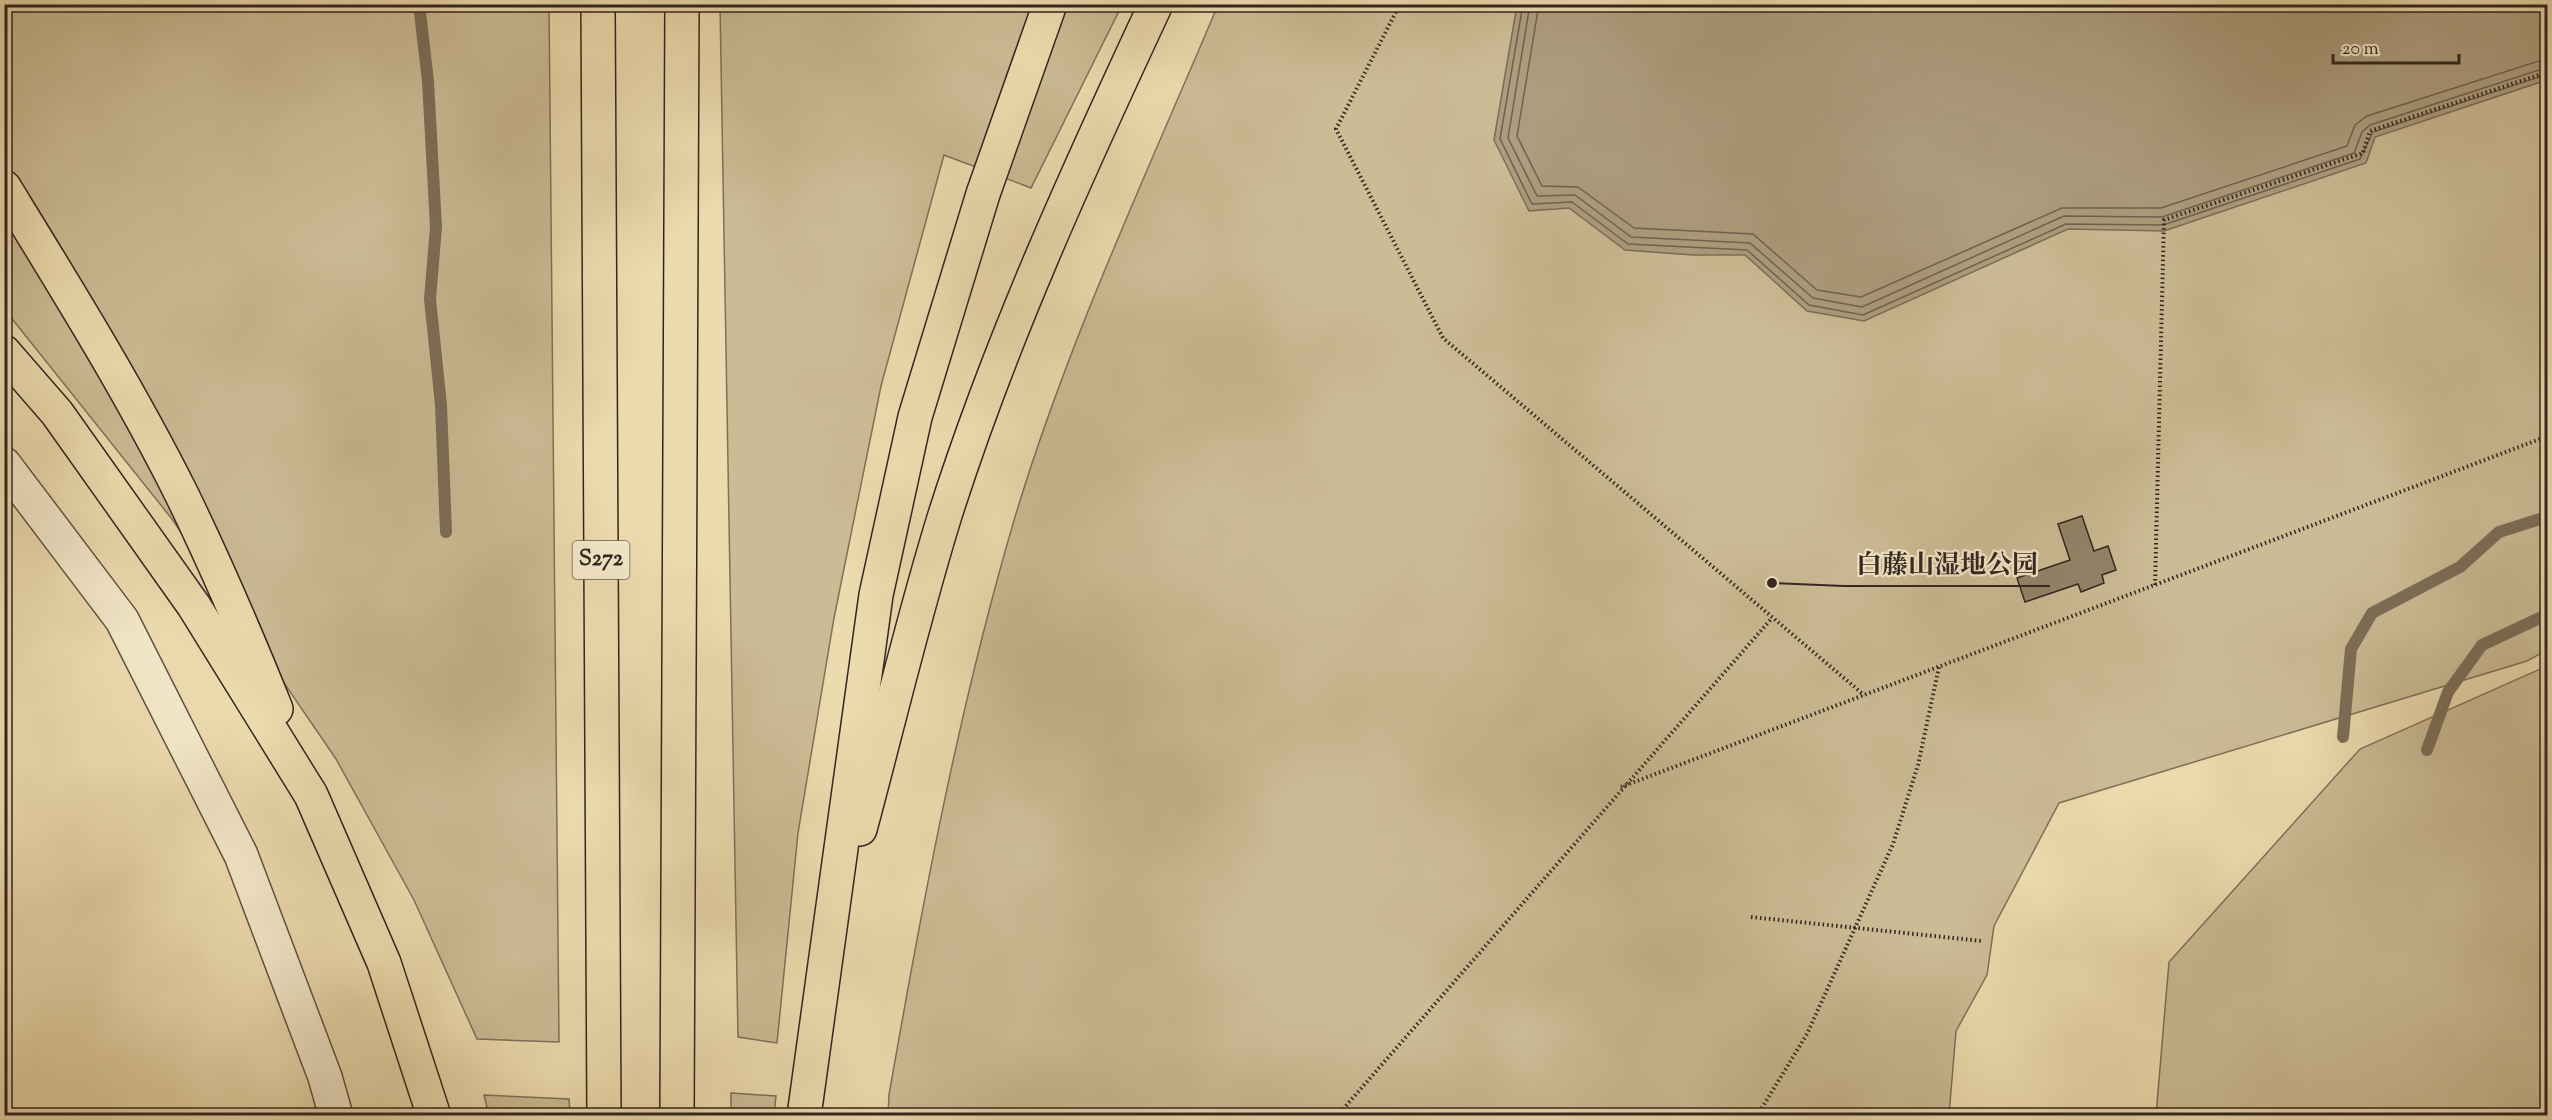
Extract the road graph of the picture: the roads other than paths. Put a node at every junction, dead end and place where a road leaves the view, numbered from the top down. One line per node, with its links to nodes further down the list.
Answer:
1 (598, 4): 12 (main road, S272)
2 (682, 4): 13 (main road)
3 (1050, 4): 9 (main road)
4 (1156, 4): 9 (main road)
5 (4, 187): 8 (main road)
6 (4, 352): 8 (main road)
7 (4, 464): 10 (street)
8 (310, 795): 11 (main road)
9 (823, 967): 14 (main road)
10 (336, 1116)
11 (434, 1116)
12 (604, 1116)
13 (677, 1116)
14 (804, 1116)

